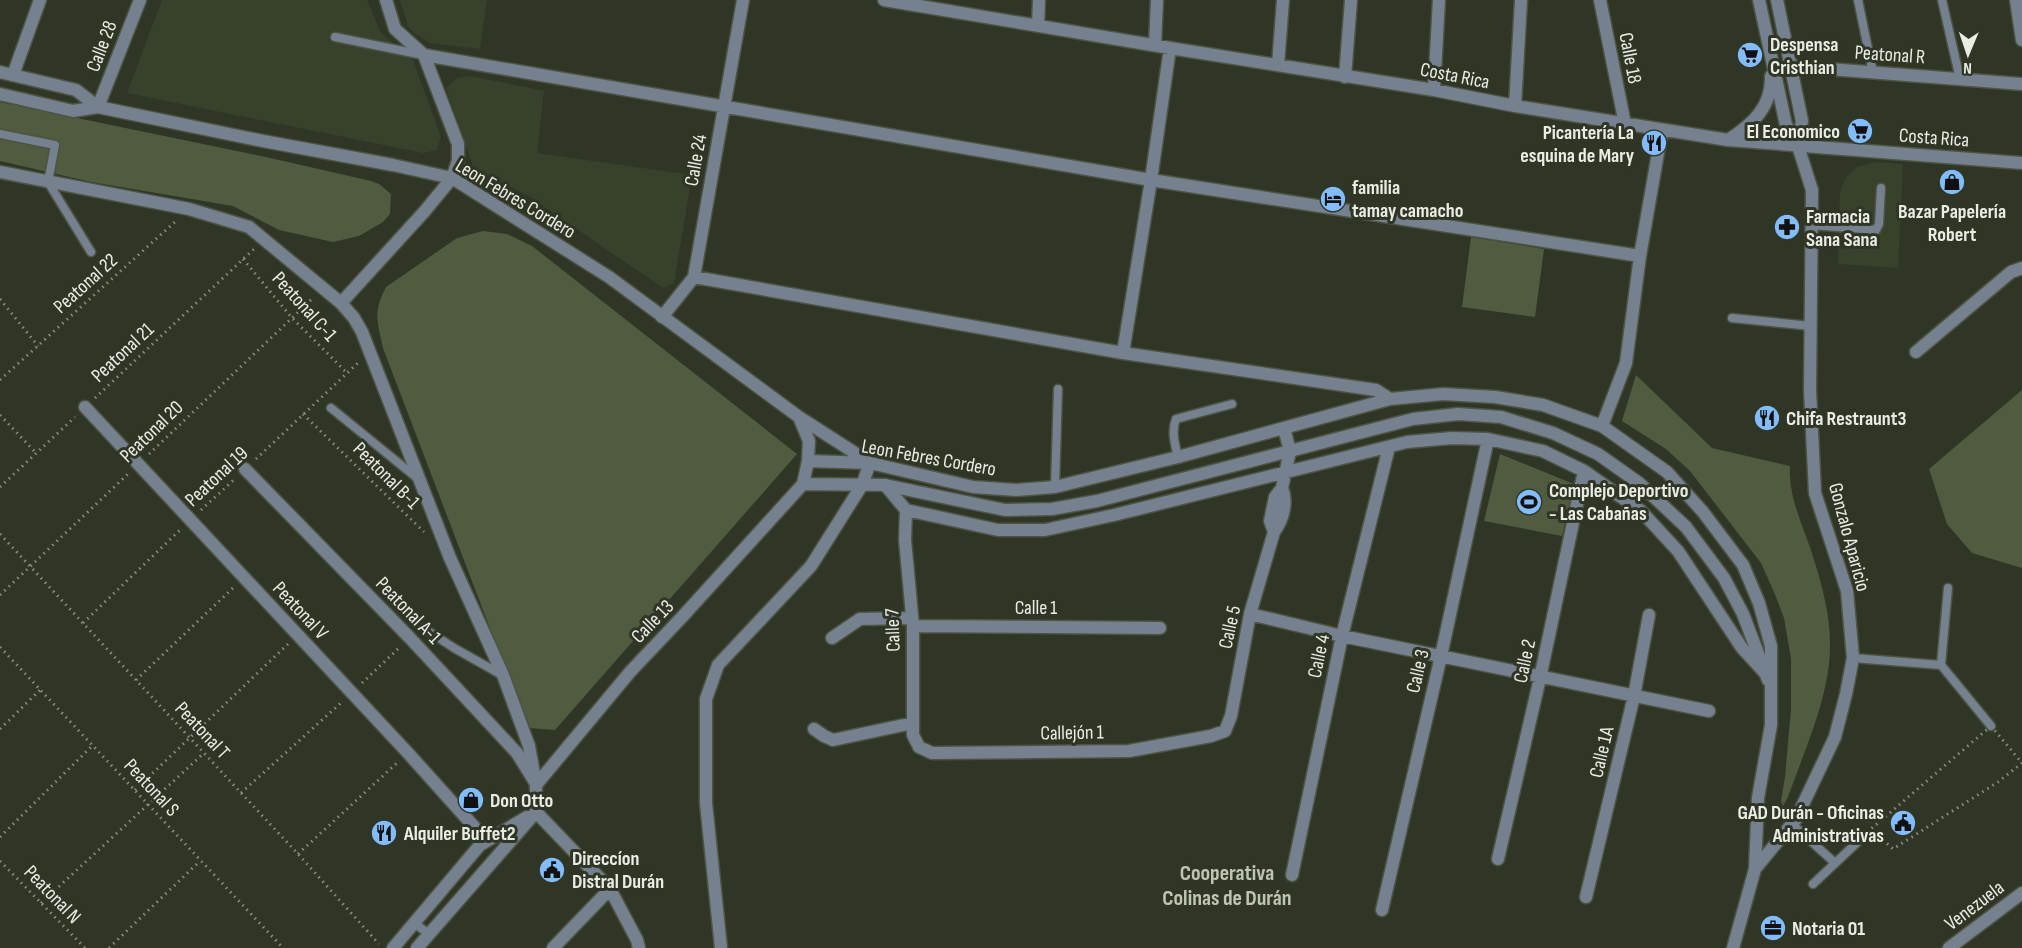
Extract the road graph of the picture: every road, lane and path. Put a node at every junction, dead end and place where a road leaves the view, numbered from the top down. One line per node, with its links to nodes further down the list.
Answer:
1 (40, 0): 30 (street)
2 (140, 0): 37 (street, Calle 28)
3 (386, 0): 24 (street)
4 (743, 0): 38 (street, Calle 24)
5 (884, 0): 18 (street, Costa Rica)
6 (1039, 0): 19 (street)
7 (1157, 0): 22 (street)
8 (1283, 0): 26 (street)
9 (1351, 0): 31 (street)
10 (1439, 0): 34 (street)
11 (1521, 0): 36 (street)
12 (1600, 0): 39 (street, Calle 18)
13 (1759, 0): 25 (street)
14 (1777, 0): 27 (street)
15 (1858, 0): 29 (lane)
16 (1942, 0): 32 (lane)
17 (2016, 0): 21 (street)
18 (940, 4): 19 (street, Costa Rica)
19 (1038, 26): 22 (street, Costa Rica)
20 (335, 37): 24 (lane)
21 (2022, 40)
22 (1155, 45): 23 (street, Costa Rica)
23 (1170, 48): 26 (street, Costa Rica); 47 (street)
24 (423, 55): 38 (street); 46 (street)
25 (1771, 60): 42 (street); 43 (street)
26 (1278, 65): 31 (street, Costa Rica)
27 (1790, 66): 29 (street, Peatonal R); 43 (street)
28 (0, 72): 30 (street, Leon Febres Cordero)
29 (1873, 73): 32 (street, Peatonal R)
30 (14, 75): 37 (street, Leon Febres Cordero)
31 (1345, 77): 34 (street, Costa Rica)
32 (1960, 79): 33 (street, Peatonal R)
33 (2022, 84)
34 (1434, 90): 36 (street, Costa Rica)
35 (0, 94): 37 (street, Leon Febres Cordero)
36 (1515, 106): 39 (street, Costa Rica)
37 (98, 107): 46 (street, Leon Febres Cordero)
38 (725, 107): 47 (street); 57 (street, Calle 24)
39 (1625, 124): 40 (street, Costa Rica)
40 (1662, 130): 42 (street, Costa Rica); 54 (street)
41 (0, 134): 48 (lane)
42 (1728, 140): 43 (street, Costa Rica)
43 (1798, 146): 44 (street, Costa Rica); 51 (street, Gonzalo Aparicio)
44 (2022, 163)
45 (0, 172): 48 (street)
46 (452, 178): 60 (street); 61 (street, Leon Febres Cordero)
47 (1151, 180): 54 (street); 68 (street)
48 (48, 182): 50 (street); 53 (lane)
49 (1881, 188): 51 (lane)
50 (189, 209): 52 (street); 65 (path, Peatonal 22)
51 (1812, 225): 64 (street, Gonzalo Aparicio)
52 (265, 239): 55 (path, Peatonal 21); 58 (street)
53 (91, 252)
54 (1640, 256): 79 (street)
55 (243, 259): 62 (path, Peatonal C-1); 74 (path, Peatonal 21)
56 (2022, 268): 67 (street)
57 (694, 277): 61 (street, Calle 24); 68 (street)
58 (324, 288): 60 (street); 62 (path, Peatonal 20)
59 (0, 299): 65 (path)
60 (341, 303): 66 (street)
61 (662, 317): 78 (street, Leon Febres Cordero)
62 (292, 318): 69 (path, Peatonal C-1); 88 (path, Peatonal 20)
63 (1732, 318): 64 (lane)
64 (1811, 326): 120 (street, Gonzalo Aparicio)
65 (38, 346): 70 (path, Peatonal 22)
66 (370, 352): 69 (path, Peatonal 19); 92 (street)
67 (1916, 352)
68 (1123, 353): 72 (street)
69 (346, 372): 76 (path, Peatonal 19)
70 (0, 380)
71 (1058, 388): 97 (lane)
72 (1390, 399): 79 (street, Leon Febres Cordero); 80 (street, Leon Febres Cordero)
73 (1232, 404): 85 (lane)
74 (85, 407): 84 (path, Peatonal 21); 88 (street, Peatonal V)
75 (331, 408): 92 (lane)
76 (303, 414): 89 (path, Peatonal 19); 101 (path, Peatonal B-1)
77 (0, 415): 84 (path)
78 (799, 417): 86 (street); 87 (street, Leon Febres Cordero)
79 (1602, 426): 106 (street, Leon Febres Cordero)
80 (1284, 428): 83 (street, Calle 5); 85 (street, Leon Febres Cordero)
81 (1488, 439): 82 (street); 91 (street); 119 (street, Calle 3)
82 (1389, 447): 90 (street); 115 (street, Calle 4)
83 (1290, 451): 90 (street, Calle 5); 95 (street, Leon Febres Cordero); 107 (street, Leon Febres Cordero)
84 (36, 453): 96 (path, Peatonal 21)
85 (1178, 457): 97 (street, Leon Febres Cordero)
86 (808, 461): 87 (street, Leon Febres Cordero); 93 (street)
87 (870, 463): 94 (street); 97 (street, Leon Febres Cordero)
88 (138, 464): 99 (street, Peatonal V); 102 (path, Peatonal 20)
89 (245, 469): 99 (path, Peatonal 19); 116 (street, Peatonal A-1)
90 (1285, 471): 98 (street); 108 (street, Calle 5)
91 (1584, 471): 122 (street); 124 (street, Calle 2)
92 (420, 480): 123 (street)
93 (803, 484): 94 (street, Leon Febres Cordero); 141 (street, Calle 13)
94 (862, 485): 95 (street, Leon Febres Cordero); 173 (street)
95 (885, 485): 98 (street)
96 (0, 487)
97 (1055, 487)
98 (906, 510): 110 (street, Calle 7)
99 (191, 520): 103 (street, Peatonal V); 111 (path, Peatonal 19)
100 (0, 534): 102 (path, Peatonal T)
101 (425, 534)
102 (31, 567): 105 (path, Peatonal 20); 111 (path, Peatonal T)
103 (244, 578): 114 (street, Peatonal V); 125 (path)
104 (1948, 588): 121 (lane)
105 (0, 595)
106 (1756, 597): 107 (street); 126 (street, Leon Febres Cordero)
107 (1738, 607): 122 (street, Leon Febres Cordero)
108 (1250, 614): 115 (street); 135 (street, Calle 5)
109 (1649, 615): 129 (street, Calle 1A)
110 (912, 622): 113 (street, Calle 1); 117 (street, Calle 1); 131 (street, Calle 7)
111 (83, 623): 125 (path, Peatonal T)
112 (422, 627): 123 (lane)
113 (1160, 628)
114 (298, 635): 128 (street, Peatonal V); 136 (path)
115 (1342, 636): 119 (street); 156 (street, Calle 4)
116 (409, 637): 128 (path); 141 (street, Peatonal A-1)
117 (832, 638)
118 (0, 647): 127 (path, Peatonal S)
119 (1441, 656): 124 (street); 162 (street, Calle 3)
120 (1853, 658): 121 (lane); 146 (street, Gonzalo Aparicio)
121 (1941, 665): 132 (lane)
122 (1766, 674): 126 (street, Leon Febres Cordero)
123 (503, 675): 141 (street)
124 (1540, 678): 129 (street); 151 (street, Calle 2)
125 (136, 680): 136 (path, Peatonal T)
126 (1770, 687): 155 (street, Leon Febres Cordero)
127 (40, 690): 133 (path); 137 (path, Peatonal S)
128 (352, 693): 140 (street, Peatonal V); 143 (path)
129 (1634, 696): 130 (street); 160 (street, Calle 1A)
130 (1709, 711)
131 (913, 723): 134 (street); 138 (street, Calle 7)
132 (1991, 726): 132 (path)
133 (0, 729)
134 (814, 729)
135 (1225, 730): 138 (street, Callejón 1)
136 (189, 738): 139 (path, Peatonal T); 142 (path)
137 (93, 745): 142 (path, Peatonal S); 147 (path)
138 (919, 747)
139 (204, 753): 143 (path, Peatonal T); 144 (path)
140 (408, 753): 149 (street, Peatonal V); 150 (path)
141 (536, 785): 145 (street)
142 (135, 790): 144 (path, Peatonal S)
143 (241, 793): 150 (path, Peatonal T)
144 (148, 804): 153 (path, Peatonal S); 161 (path)
145 (536, 812): 149 (street); 158 (street); 164 (street)
146 (1792, 824): 154 (lane); 155 (street, Gonzalo Aparicio)
147 (0, 837)
148 (1863, 837): 154 (lane)
149 (486, 840): 163 (street)
150 (298, 854): 168 (path, Peatonal T)
151 (1498, 859)
152 (0, 861): 161 (path, Peatonal N)
153 (200, 861): 166 (path); 167 (path, Peatonal S)
154 (1835, 863): 157 (lane)
155 (1755, 869): 174 (street, Gonzalo Aparicio)
156 (1292, 875)
157 (1814, 884)
158 (610, 889): 171 (street); 172 (street)
159 (2022, 893): 175 (street, Venezuela)
160 (1586, 897)
161 (41, 903): 165 (path, Peatonal N)
162 (1382, 910)
163 (414, 923): 164 (lane); 169 (street)
164 (429, 934): 170 (street)
165 (85, 948)
166 (109, 948)
167 (283, 948)
168 (383, 948)
169 (393, 948)
170 (417, 948)
171 (553, 948)
172 (639, 948)
173 (721, 948)
174 (1733, 948)
175 (1949, 948)

